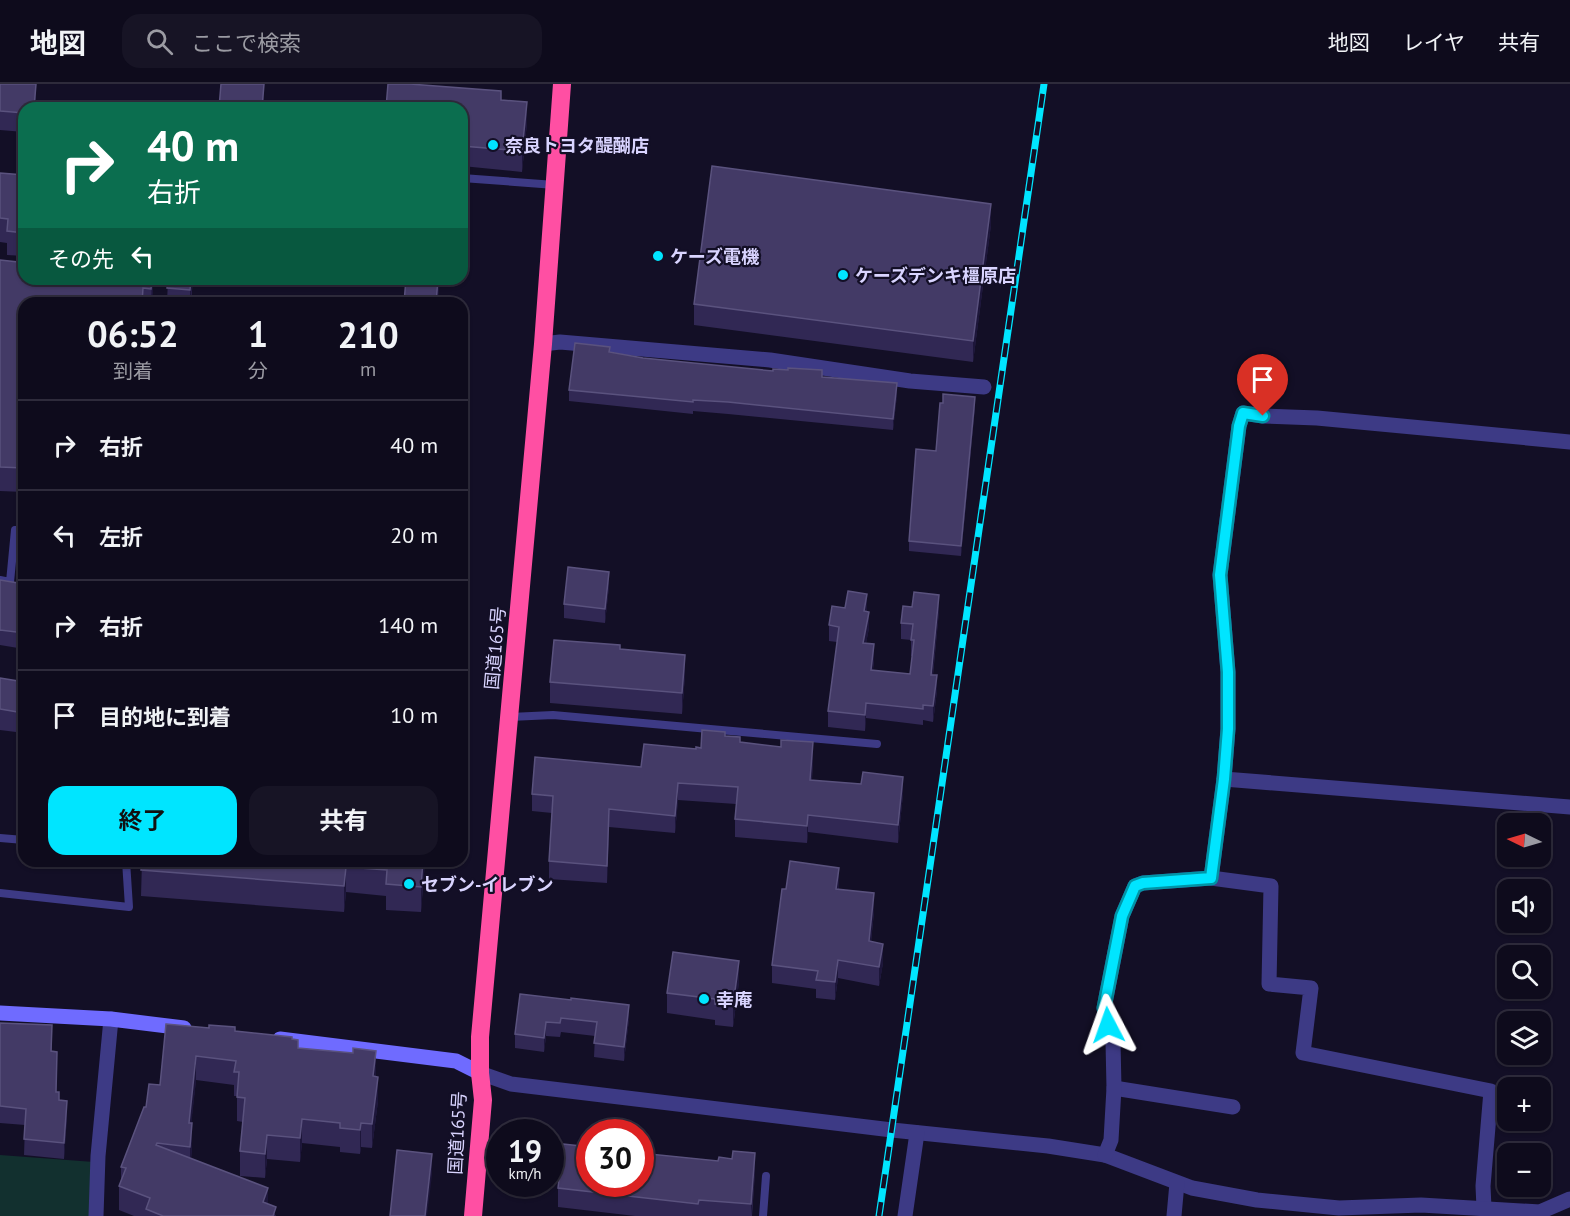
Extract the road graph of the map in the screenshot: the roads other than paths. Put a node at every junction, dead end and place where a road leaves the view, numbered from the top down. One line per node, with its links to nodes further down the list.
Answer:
1 (562, 84): 3 (highway, 国道165号)
2 (468, 179): 3 (lane)
3 (555, 186): 4 (highway, 国道165号)
4 (543, 344): 5 (street); 9 (highway, 国道165号)
5 (984, 387)
6 (1570, 442): 11 (street)
7 (15, 530): 8 (lane)
8 (0, 580)
9 (510, 717): 10 (lane); 22 (highway, 国道165号)
10 (878, 744)
11 (1224, 779): 12 (street); 16 (street)
12 (1570, 807)
13 (0, 838): 14 (lane)
14 (18, 840)
15 (126, 867): 17 (lane)
16 (1211, 878): 23 (street); 30 (street)
17 (0, 893)
18 (0, 1013): 19 (street)
19 (111, 1019): 20 (street); 31 (street)
20 (202, 1030)
21 (271, 1038): 22 (street)
22 (480, 1072): 25 (street); 32 (highway, 国道165号)
23 (1114, 1088): 24 (street); 26 (street)
24 (1233, 1107)
25 (917, 1133): 26 (street); 34 (street)
26 (1105, 1155): 28 (street)
27 (766, 1176): 33 (lane)
28 (1177, 1183): 30 (street); 35 (street)
29 (1570, 1199): 30 (street)
30 (1484, 1208)
31 (96, 1216)
32 (473, 1216)
33 (763, 1216)
34 (904, 1216)
35 (1174, 1216)

